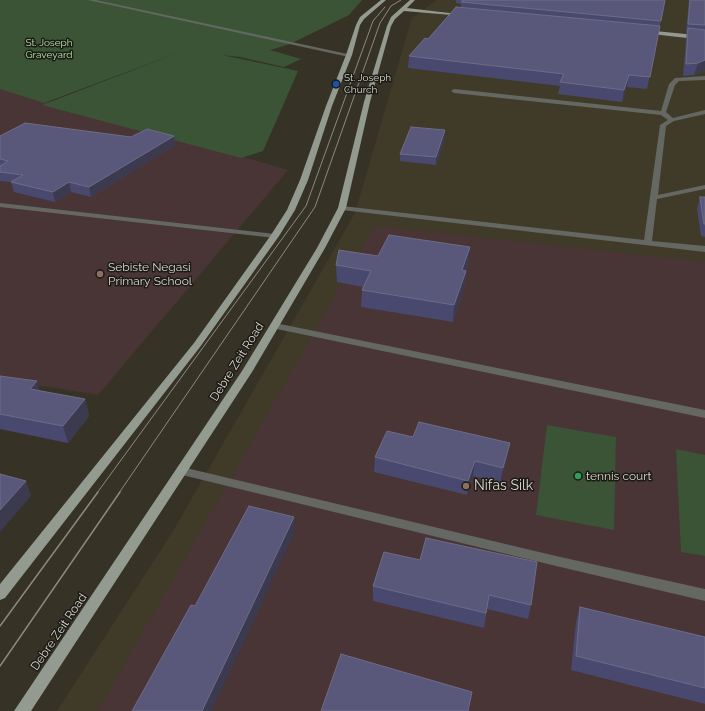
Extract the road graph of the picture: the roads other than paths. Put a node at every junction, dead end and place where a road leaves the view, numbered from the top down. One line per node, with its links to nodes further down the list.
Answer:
1 (90, 0): 8 (street)
2 (384, 0): 8 (main road)
3 (413, 0): 4 (main road, Debre Zeit Road)
4 (402, 9): 5 (main road); 17 (main road, Debre Zeit Road)
5 (472, 16)
6 (635, 31): 7 (main road)
7 (705, 38)
8 (348, 55): 18 (main road)
9 (705, 78): 12 (street)
10 (454, 91): 12 (street)
11 (705, 112): 13 (street)
12 (663, 113): 13 (street)
13 (672, 120): 15 (street)
14 (705, 188): 15 (street)
15 (653, 198): 19 (street)
16 (0, 205): 18 (street)
17 (342, 208): 19 (street); 21 (main road, Debre Zeit Road)
18 (275, 236): 24 (main road)
19 (648, 243): 20 (street)
20 (705, 249)
21 (275, 326): 22 (street); 23 (main road, Debre Zeit Road)
22 (705, 414)
23 (182, 471): 25 (street); 26 (main road, Debre Zeit Road)
24 (0, 594)
25 (705, 595)
26 (22, 711)

